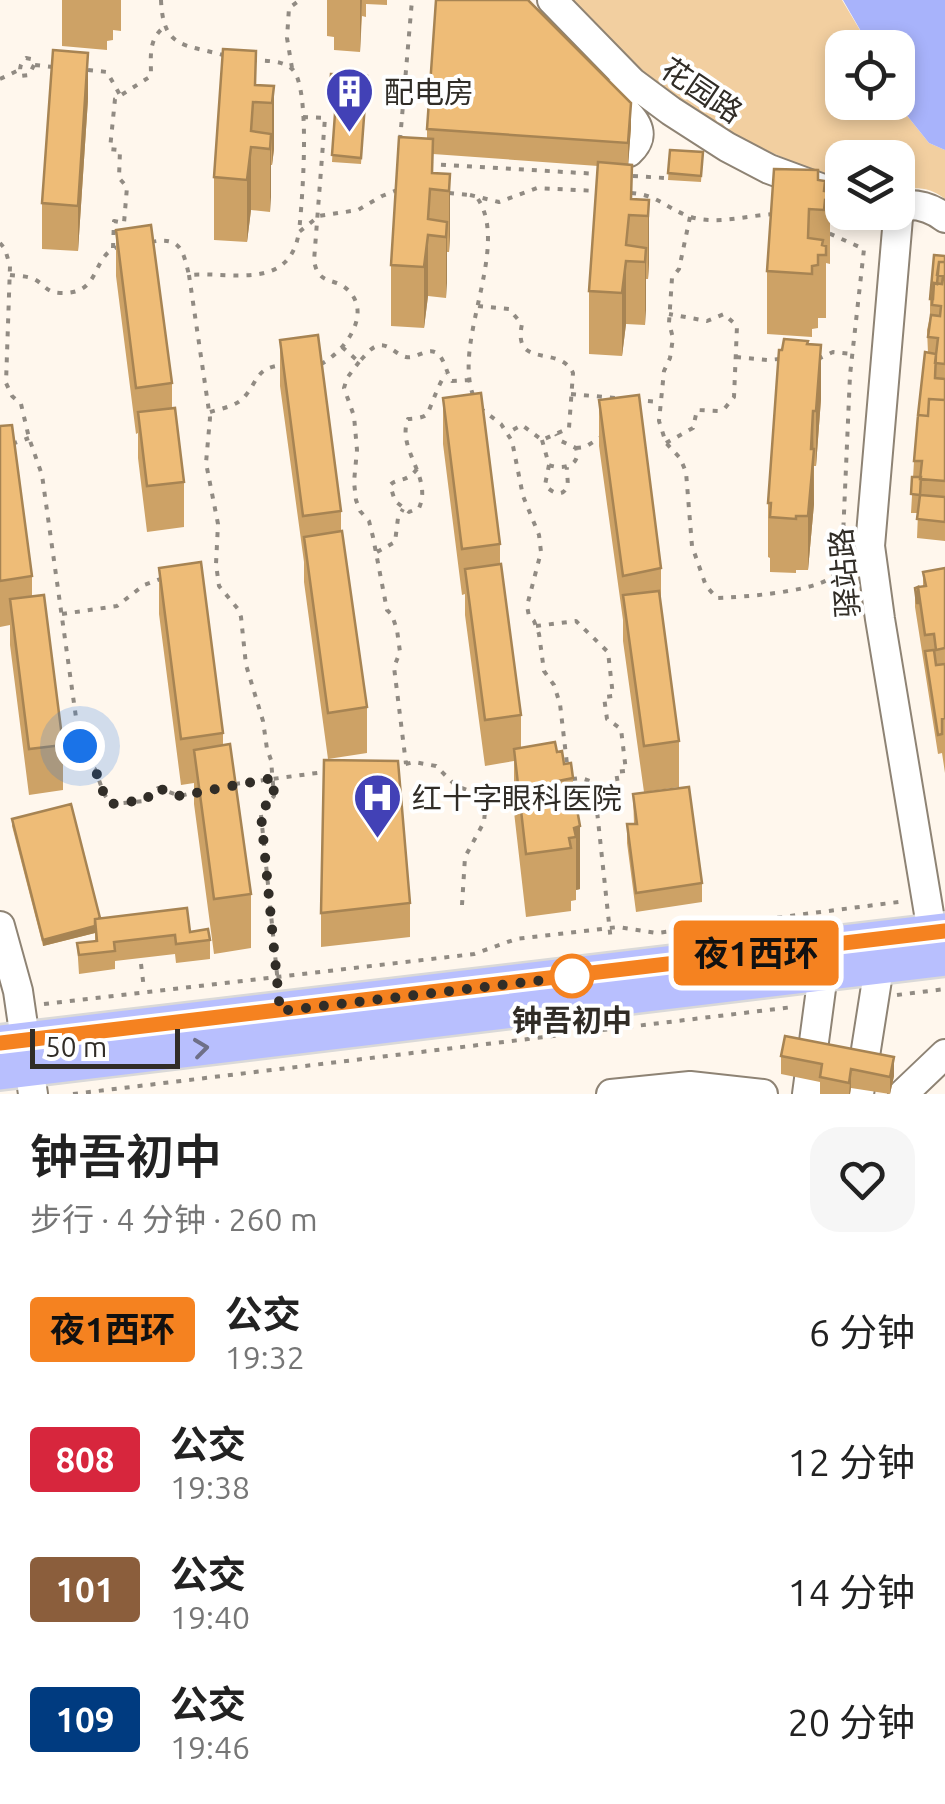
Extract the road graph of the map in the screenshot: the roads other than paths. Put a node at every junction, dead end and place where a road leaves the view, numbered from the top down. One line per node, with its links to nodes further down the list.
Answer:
1 (549, 15): 4 (street, 花园路)
2 (593, 80): 3 (street)
3 (629, 164)
4 (825, 190)
5 (915, 205): 6 (street)
6 (945, 218)
7 (896, 230): 9 (street, 驿站路)
8 (0, 926): 12 (street)
9 (937, 930): 10 (main road); 12 (main road)
10 (877, 982): 11 (main road); 17 (street)
11 (822, 989): 12 (main road, one-way to 11); 16 (street)
12 (18, 1054)
13 (945, 1054): 18 (street)
14 (612, 1094): 15 (street)
15 (764, 1094)
16 (807, 1094)
17 (859, 1094)
18 (904, 1094)

